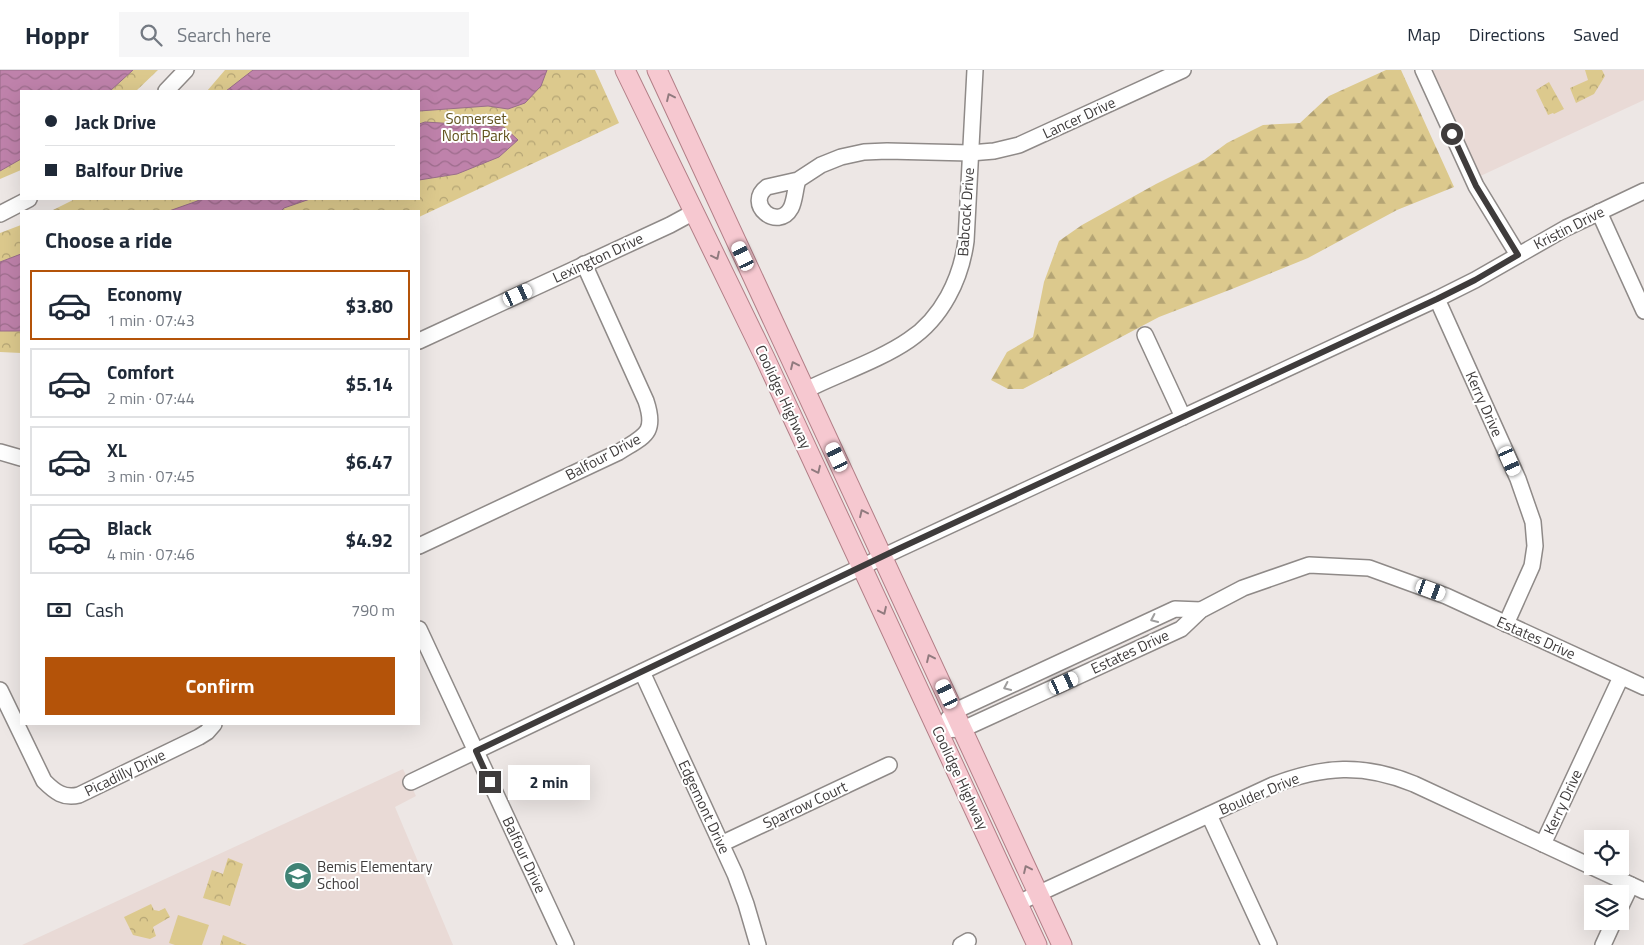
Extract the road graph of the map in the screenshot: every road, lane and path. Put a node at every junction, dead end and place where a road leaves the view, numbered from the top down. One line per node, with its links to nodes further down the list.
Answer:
1 (186, 70): 7 (street)
2 (625, 70): 9 (main road, Coolidge Highway)
3 (657, 70): 8 (main road, Coolidge Highway, one-way to 3)
4 (974, 70): 10 (street, Babcock Drive)
5 (1183, 70): 10 (street, Lancer Drive)
6 (1423, 70): 19 (street)
7 (167, 90)
8 (680, 119): 9 (main road); 12 (main road, Coolidge Highway)
9 (650, 121): 13 (main road, Coolidge Highway)
10 (970, 153): 11 (street, Lancer Drive); 25 (street, Babcock Drive)
11 (798, 180)
12 (709, 181): 13 (main road); 25 (main road, Coolidge Highway, one-way to 12)
13 (680, 183): 16 (main road, Coolidge Highway)
14 (1644, 191): 17 (street, Kristin Drive)
15 (27, 200): 18 (street)
16 (694, 212): 20 (street, Lexington Drive); 26 (main road, Coolidge Highway, one-way to 26)
17 (1600, 212): 19 (street, Kristin Drive); 22 (street)
18 (0, 214)
19 (1518, 255): 21 (street, Kristin Drive)
20 (584, 264): 24 (street, Lexington Drive); 30 (street, Balfour Drive)
21 (1437, 299): 27 (street, Kristin Drive); 34 (street, Kerry Drive)
22 (1644, 310)
23 (1144, 335): 27 (street)
24 (420, 341)
25 (806, 390): 26 (main road); 31 (main road, Coolidge Highway, one-way to 25)
26 (782, 394): 32 (main road, Coolidge Highway, one-way to 32)
27 (1183, 417): 31 (street, Kristin Drive)
28 (0, 452): 29 (street)
29 (20, 458)
30 (420, 546)
31 (883, 557): 32 (street, Kristin Drive); 40 (main road, Coolidge Highway, one-way to 31)
32 (862, 567): 36 (street, Kristin Drive); 43 (main road, Coolidge Highway, one-way to 43)
33 (1200, 610): 34 (street, Estates Drive); 40 (street, Estates Drive, one-way to 40); 42 (street, Estates Drive)
34 (1506, 624): 37 (street, Estates Drive)
35 (420, 631): 44 (street, Balfour Drive)
36 (642, 672): 44 (street, Kristin Drive); 48 (street, Edgemont Drive)
37 (1621, 677): 38 (street, Estates Drive); 49 (street, Kerry Drive)
38 (1644, 687)
39 (0, 690): 41 (street, Picadilly Drive)
40 (955, 711): 42 (main road, Coolidge Highway); 43 (street, Estates Drive)
41 (213, 725)
42 (964, 729): 43 (street, Estates Drive); 51 (main road, Coolidge Highway, one-way to 42)
43 (938, 730): 53 (main road, Coolidge Highway)
44 (476, 751): 46 (street, Kristin Drive); 55 (street, Balfour Drive)
45 (889, 765): 48 (street, Sparrow Court)
46 (411, 782)
47 (1209, 815): 49 (street, Boulder Drive); 51 (street, Boulder Drive); 59 (street)
48 (721, 844): 56 (street, Edgemont Drive)
49 (1543, 844): 50 (street, Boulder Drive)
50 (1638, 888): 52 (street)
51 (1039, 894): 53 (street, Boulder Drive); 58 (main road, Coolidge Highway)
52 (1629, 898)
53 (1018, 903): 57 (main road, Coolidge Highway)
54 (1610, 930): 60 (street)
55 (566, 945)
56 (758, 945)
57 (1037, 945)
58 (1062, 945)
59 (1269, 945)
60 (1603, 945)

